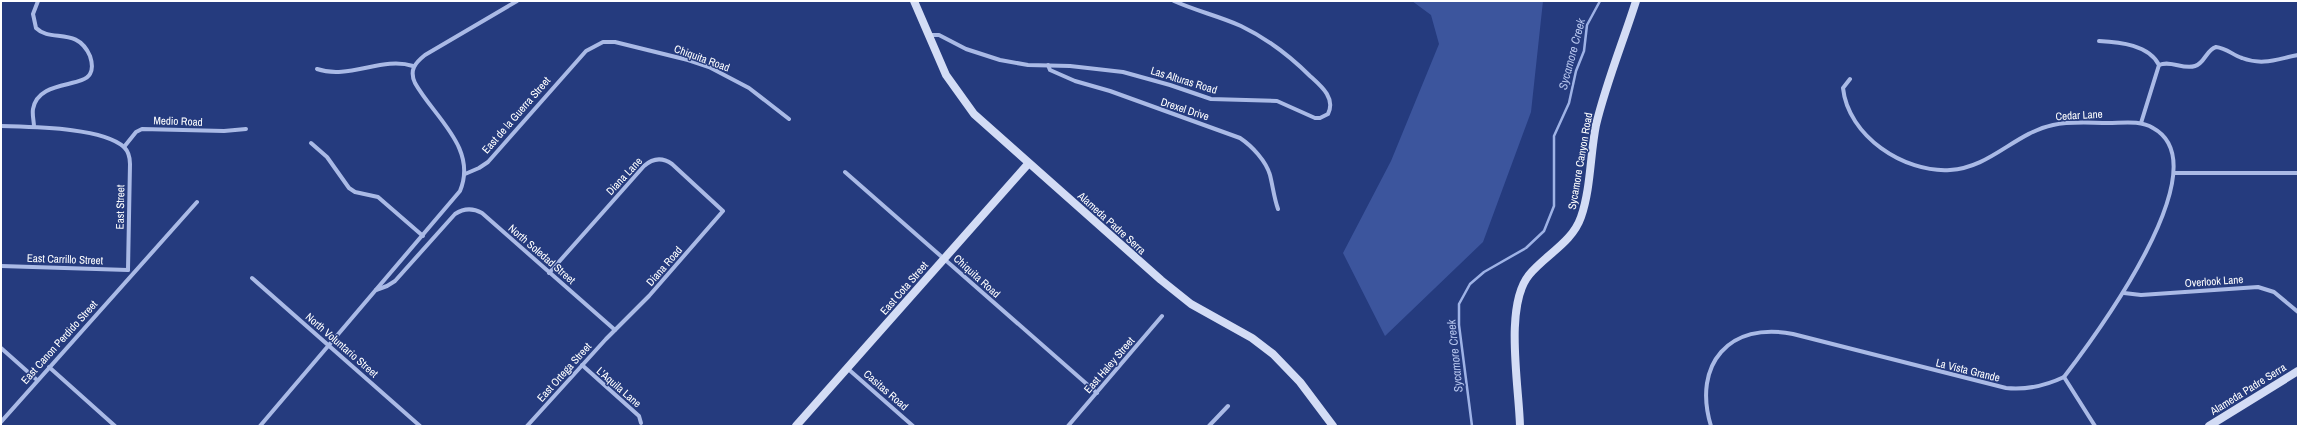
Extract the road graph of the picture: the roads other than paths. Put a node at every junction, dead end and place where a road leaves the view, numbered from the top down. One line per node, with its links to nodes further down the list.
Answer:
1 (38, 1): 18 (street)
2 (517, 1): 12 (street)
3 (914, 1): 6 (street, Alameda Padre Serra)
4 (1174, 1): 10 (street, Las Alturas Road)
5 (1636, 1): 63 (street, Sycamore Canyon Road)
6 (929, 35): 10 (street, Las Alturas Road); 22 (street, Alameda Padre Serra)
7 (2099, 41): 11 (street)
8 (621, 43): 15 (street, Chiquita Road); 26 (street, East de la Guerra Street)
9 (2298, 55): 11 (street)
10 (1048, 65): 28 (street, Drexel Drive)
11 (2160, 65): 16 (street)
12 (414, 66): 13 (street); 26 (street)
13 (317, 69)
14 (1850, 79): 16 (street, Cedar Lane)
15 (789, 118)
16 (2141, 123): 24 (street, Cedar Lane)
17 (1, 126): 18 (street)
18 (34, 127): 21 (street)
19 (246, 129): 21 (street, Medio Road)
20 (311, 143): 30 (street)
21 (124, 147): 33 (street, East Street)
22 (1028, 164): 31 (street, East Cota Street); 62 (street, Alameda Padre Serra)
23 (845, 172): 31 (street, Chiquita Road)
24 (2174, 173): 25 (street); 38 (street)
25 (2298, 173)
26 (465, 174): 30 (street)
27 (196, 202): 35 (street, East Canon Perdido Street)
28 (1278, 209)
29 (723, 211): 34 (street, Diana Lane); 41 (street, Diana Road)
30 (423, 236): 37 (street)
31 (944, 258): 46 (street, East Cota Street); 50 (street, Chiquita Road)
32 (1, 266): 33 (street, East Carrillo Street)
33 (128, 270): 35 (street)
34 (549, 273): 37 (street, North Soledad Street); 41 (street, North Soledad Street)
35 (132, 274): 45 (street, East Canon Perdido Street)
36 (252, 278): 42 (street, North Voluntario Street)
37 (376, 290): 42 (street)
38 (2124, 293): 39 (street, Overlook Lane); 48 (street)
39 (2298, 312)
40 (1162, 316): 50 (street, East Haley Street)
41 (615, 330): 44 (street, East Ortega Street)
42 (328, 346): 55 (street); 56 (street, North Voluntario Street)
43 (1, 348): 49 (street)
44 (582, 365): 53 (street, L'Aquila Lane); 57 (street, East Ortega Street)
45 (49, 367): 49 (street, East Canon Perdido Street); 54 (street)
46 (847, 368): 58 (street, East Cota Street); 59 (street, Casitas Road)
47 (2298, 371): 66 (street, Alameda Padre Serra)
48 (2064, 377): 64 (street, La Vista Grande); 65 (street)
49 (37, 380): 52 (street, East Canon Perdido Street)
50 (1097, 393): 60 (street, East Haley Street)
51 (1228, 406): 61 (street)
52 (1, 422)
53 (641, 423)
54 (115, 426)
55 (260, 426)
56 (420, 426)
57 (527, 426)
58 (796, 426)
59 (913, 426)
60 (1068, 426)
61 (1209, 426)
62 (1333, 426)
63 (1520, 426)
64 (1711, 426)
65 (2095, 426)
66 (2209, 426)

